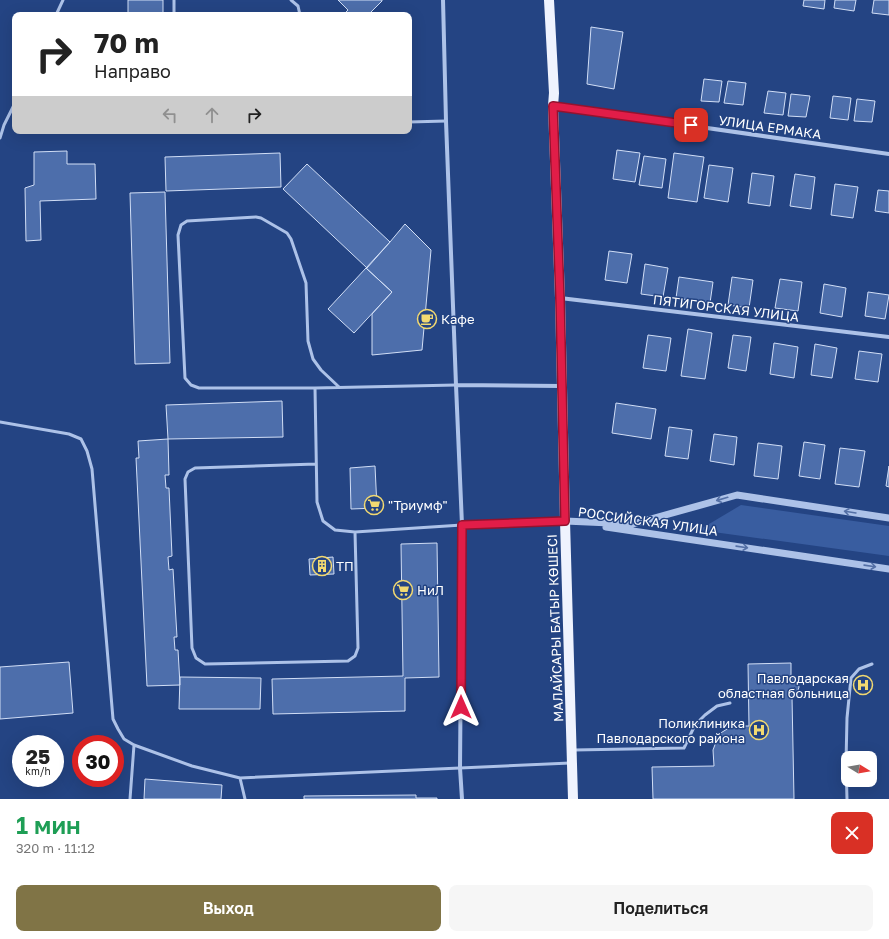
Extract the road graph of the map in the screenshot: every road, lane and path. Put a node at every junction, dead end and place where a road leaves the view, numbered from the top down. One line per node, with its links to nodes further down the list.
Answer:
1 (63, 0): 6 (lane)
2 (174, 0): 7 (lane)
3 (291, 0): 8 (lane)
4 (443, 0): 11 (street)
5 (549, 0): 9 (main road, МАЛАЙСАРЫ БАТЫР КӨШЕСІ)
6 (57, 12)
7 (174, 12)
8 (299, 12)
9 (553, 106): 14 (street, УЛИЦА ЕРМАКА); 15 (main road, МАЛАЙСАРЫ БАТЫР КӨШЕСІ)
10 (12, 109): 13 (lane)
11 (446, 121): 12 (lane); 17 (street)
12 (412, 122)
13 (0, 138)
14 (889, 154)
15 (560, 298): 16 (street, ПЯТИГОРСКАЯ УЛИЦА); 18 (main road, МАЛАЙСАРЫ БАТЫР КӨШЕСІ)
16 (889, 337)
17 (456, 385): 18 (street); 19 (lane); 25 (street)
18 (562, 386): 24 (main road, МАЛАЙСАРЫ БАТЫР КӨШЕСІ)
19 (339, 387): 20 (lane); 20 (lane)
20 (315, 388): 22 (lane)
21 (0, 422): 30 (lane)
22 (316, 464): 26 (lane); 26 (lane)
23 (889, 518): 24 (street, РОССИЙСКАЯ УЛИЦА, one-way to 24)
24 (565, 521): 25 (street); 27 (street, РОССИЙСКАЯ УЛИЦА, one-way to 27); 31 (main road, МАЛАЙСАРЫ БАТЫР КӨШЕСІ)
25 (462, 525): 26 (lane); 33 (street)
26 (355, 532)
27 (889, 569)
28 (872, 664): 39 (lane)
29 (730, 703): 31 (lane)
30 (134, 745): 34 (lane); 35 (lane)
31 (572, 750): 32 (main road, МАЛАЙСАРЫ БАТЫР КӨШЕСІ)
32 (572, 763): 33 (lane); 38 (main road, МАЛАЙСАРЫ БАТЫР КӨШЕСІ)
33 (460, 768): 34 (lane); 37 (street)
34 (240, 778): 36 (lane)
35 (130, 799)
36 (245, 799)
37 (462, 799)
38 (573, 799)
39 (847, 799)

